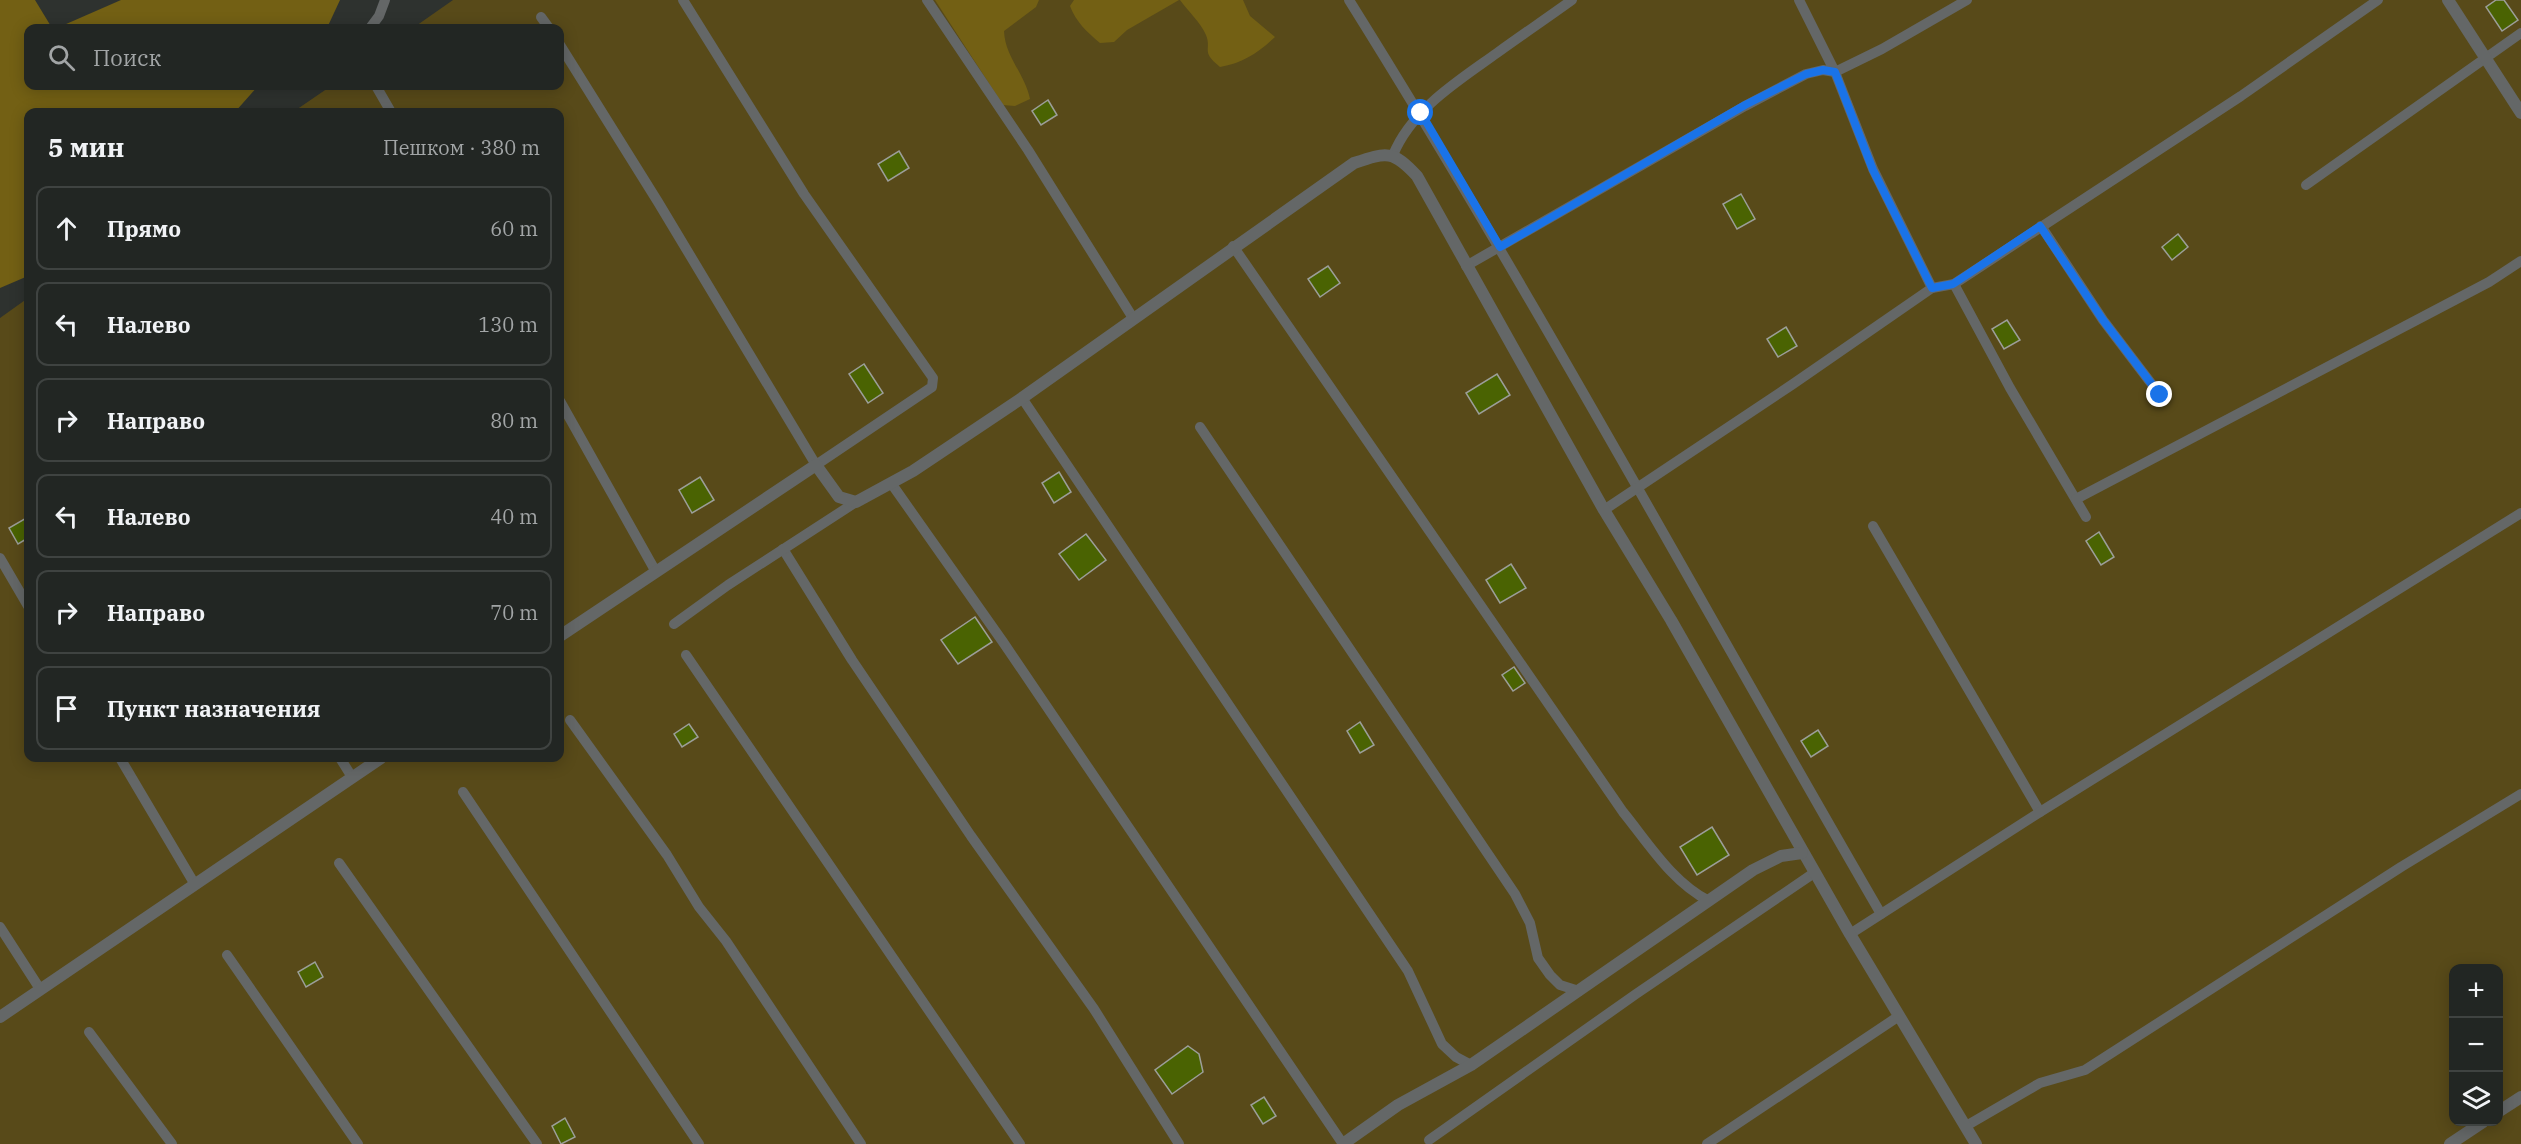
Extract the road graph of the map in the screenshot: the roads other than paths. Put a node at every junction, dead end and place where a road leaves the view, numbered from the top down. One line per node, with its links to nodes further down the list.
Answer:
1 (385, 0): 11 (lane)
2 (683, 0): 35 (lane)
3 (927, 0): 30 (lane)
4 (1349, 0): 19 (lane)
5 (1572, 0): 19 (lane)
6 (1798, 0): 16 (lane)
7 (1967, 0): 16 (lane)
8 (2378, 0): 23 (lane)
9 (2448, 0): 15 (street)
10 (542, 17): 12 (lane)
11 (373, 24)
12 (546, 24)
13 (2521, 33): 15 (lane)
14 (564, 51): 35 (lane)
15 (2485, 57): 20 (street); 22 (lane)
16 (1835, 72): 25 (lane); 29 (lane)
17 (378, 90): 18 (lane)
18 (389, 108)
19 (1421, 113): 21 (lane); 25 (lane)
20 (2521, 113)
21 (1393, 155): 24 (street); 27 (street)
22 (2306, 185)
23 (2040, 226): 28 (lane); 31 (lane)
24 (1233, 246): 30 (street); 63 (lane)
25 (1500, 247): 27 (lane); 37 (lane)
26 (2521, 261): 38 (lane)
27 (1466, 266): 40 (street)
28 (1953, 284): 29 (lane); 38 (lane)
29 (1932, 288): 37 (lane)
30 (1133, 318): 32 (street)
31 (2160, 395)
32 (1022, 398): 36 (street); 73 (lane)
33 (564, 408): 46 (lane)
34 (1200, 427): 69 (lane)
35 (816, 465): 39 (street); 46 (street)
36 (891, 483): 39 (street); 86 (lane)
37 (1637, 489): 40 (lane); 64 (lane)
38 (2076, 499): 42 (lane)
39 (856, 502): 44 (lane)
40 (1604, 510): 59 (street)
41 (2521, 513): 58 (lane)
42 (2086, 517)
43 (1873, 526): 58 (lane)
44 (783, 549): 48 (lane); 85 (lane)
45 (0, 558): 47 (lane)
46 (657, 572): 49 (street)
47 (24, 599)
48 (674, 624)
49 (564, 633)
50 (687, 655): 84 (lane)
51 (570, 720): 83 (lane)
52 (122, 762): 62 (lane)
53 (343, 762): 55 (lane)
54 (375, 762): 55 (street)
55 (352, 777): 62 (street)
56 (463, 792): 82 (lane)
57 (2521, 794): 76 (lane)
58 (2040, 812): 64 (lane)
59 (1802, 853): 61 (street); 63 (street)
60 (339, 863): 81 (lane)
61 (1814, 873): 66 (street); 78 (lane)
62 (194, 883): 68 (street)
63 (1709, 901): 69 (street)
64 (1881, 914): 66 (lane)
65 (0, 927): 68 (lane)
66 (1850, 934): 70 (street)
67 (227, 955): 80 (lane)
68 (40, 989): 71 (street)
69 (1578, 992): 73 (street)
70 (1899, 1016): 76 (street); 87 (lane)
71 (0, 1017)
72 (89, 1032): 79 (lane)
73 (1471, 1065): 86 (street)
74 (2521, 1096): 75 (street)
75 (2503, 1109)
76 (1966, 1126): 88 (street)
77 (2478, 1126): 89 (street)
78 (1429, 1140)
79 (172, 1144)
80 (358, 1144)
81 (537, 1144)
82 (699, 1144)
83 (861, 1144)
84 (1020, 1144)
85 (1179, 1144)
86 (1343, 1144)
87 (1707, 1144)
88 (1976, 1144)
89 (2450, 1144)

